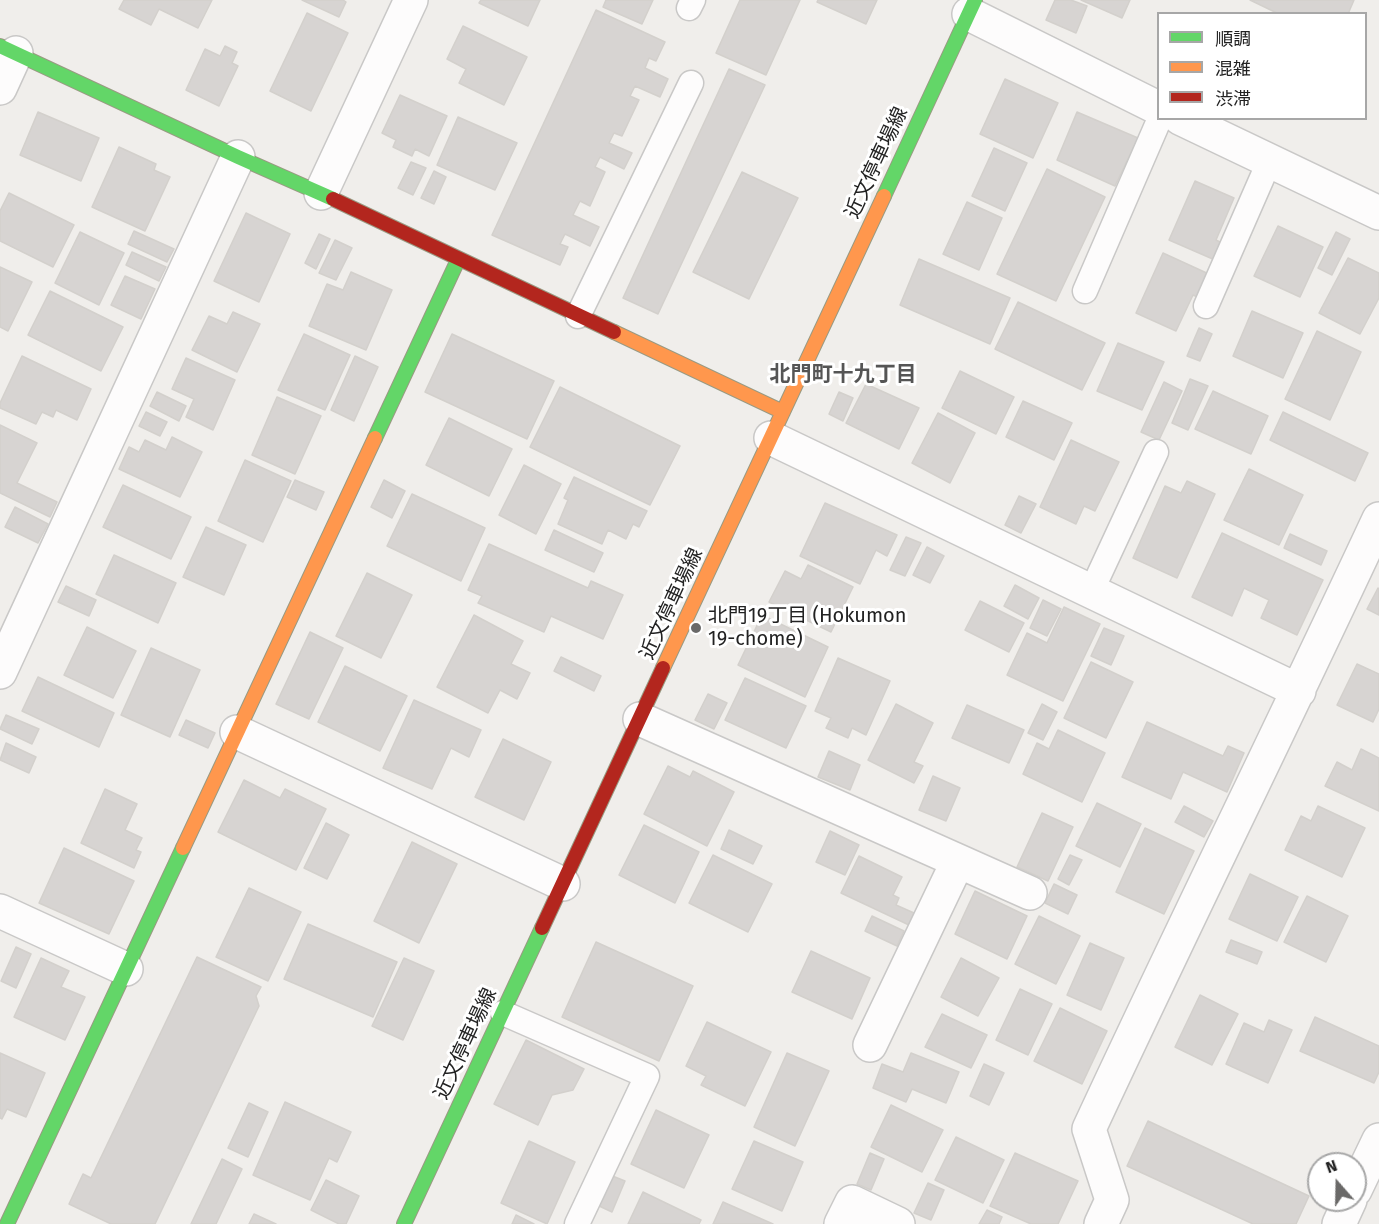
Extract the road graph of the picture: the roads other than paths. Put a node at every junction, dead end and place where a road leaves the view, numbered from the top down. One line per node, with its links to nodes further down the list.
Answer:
1 (411, 0): 11 (street)
2 (972, 7): 6 (street); 17 (street, 近文停車場線)
3 (8, 50): 5 (street); 9 (street)
4 (691, 83): 16 (lane)
5 (0, 88)
6 (1157, 107)
7 (1159, 120): 14 (lane)
8 (1184, 120): 10 (street)
9 (238, 157): 11 (street); 21 (street)
10 (1269, 162): 12 (street); 15 (lane)
11 (321, 193): 13 (street)
12 (1379, 213)
13 (458, 260): 16 (street); 24 (street)
14 (1085, 291)
15 (1206, 306)
16 (578, 316): 17 (street)
17 (777, 425): 20 (street); 23 (street, 近文停車場線)
18 (1156, 452): 20 (lane)
19 (1379, 519): 22 (street)
20 (1091, 592): 22 (street)
21 (0, 672)
22 (1299, 692): 39 (street)
23 (640, 719): 25 (street); 26 (street, 近文停車場線)
24 (237, 732): 26 (street); 29 (street)
25 (958, 861): 27 (street); 31 (street)
26 (563, 884): 30 (street, 近文停車場線)
27 (1030, 893)
28 (0, 911): 29 (street)
29 (126, 969): 34 (street)
30 (503, 1012): 35 (street, 近文停車場線); 36 (lane)
31 (870, 1045)
32 (1379, 1140): 33 (street)
33 (1367, 1165)
34 (7, 1224)
35 (404, 1224)
36 (577, 1224)
37 (841, 1224): 38 (street)
38 (898, 1224)
39 (1101, 1224)

